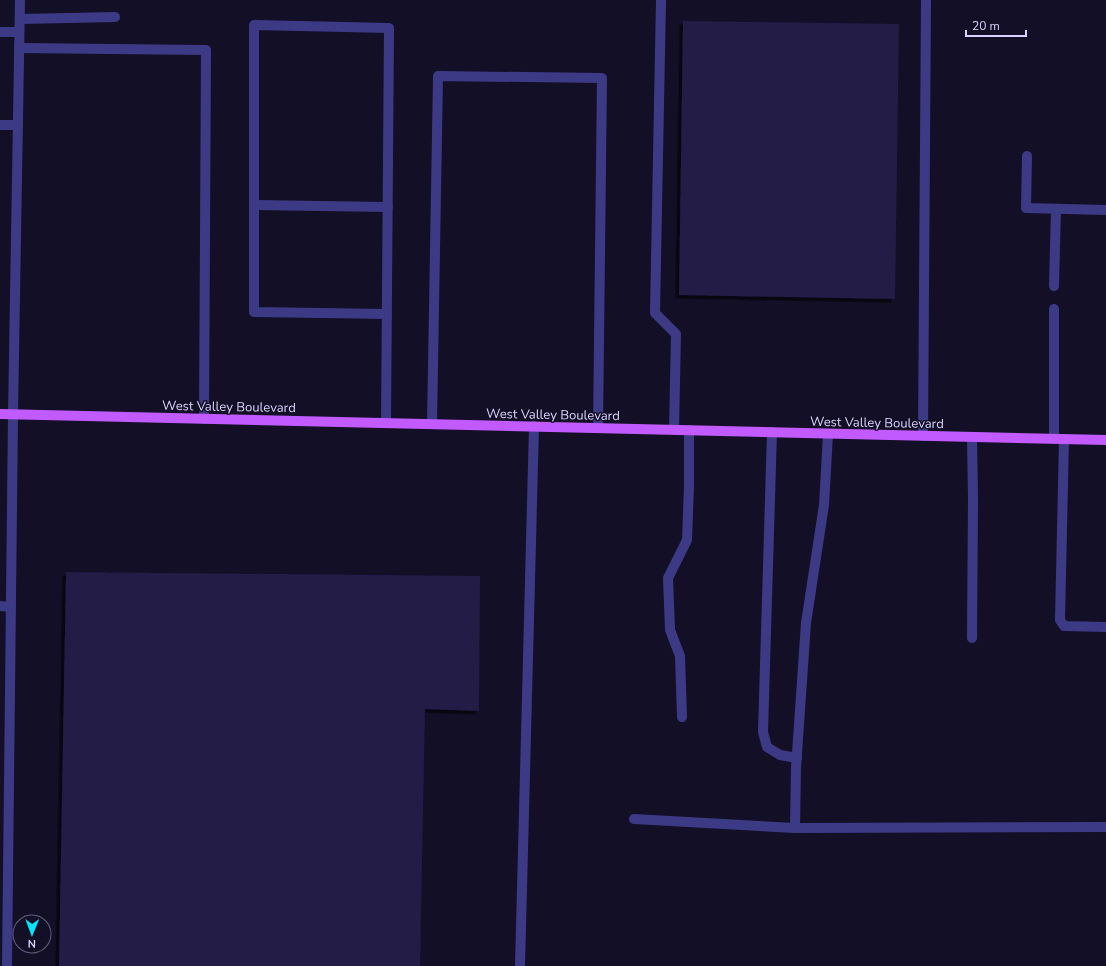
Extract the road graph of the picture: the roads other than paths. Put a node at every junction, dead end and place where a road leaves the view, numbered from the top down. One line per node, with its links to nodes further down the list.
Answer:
1 (20, 0): 5 (street)
2 (661, 0): 26 (street)
3 (926, 0): 30 (street)
4 (115, 17): 5 (street)
5 (20, 19): 7 (street)
6 (0, 32): 7 (street)
7 (19, 32): 8 (street)
8 (19, 48): 10 (street); 21 (street)
9 (0, 124): 10 (street)
10 (18, 125): 20 (street)
11 (1027, 156): 14 (street)
12 (254, 205): 13 (street); 13 (street); 18 (street)
13 (388, 207): 18 (street)
14 (1056, 208): 15 (street); 16 (street)
15 (1106, 210)
16 (1054, 286)
17 (1054, 309): 32 (street)
18 (387, 314): 22 (street)
19 (0, 414): 20 (main road, West Valley Boulevard)
20 (13, 414): 21 (main road, West Valley Boulevard); 35 (street)
21 (204, 419): 22 (main road, West Valley Boulevard)
22 (386, 423): 23 (main road, West Valley Boulevard)
23 (432, 424): 24 (main road, West Valley Boulevard); 25 (street)
24 (534, 426): 25 (main road, West Valley Boulevard); 45 (street)
25 (598, 428): 26 (main road, West Valley Boulevard)
26 (674, 430): 27 (main road, West Valley Boulevard)
27 (689, 430): 28 (main road, West Valley Boulevard); 38 (street)
28 (772, 432): 29 (main road, West Valley Boulevard); 39 (street)
29 (828, 434): 30 (main road, West Valley Boulevard); 39 (street)
30 (923, 436): 31 (main road, West Valley Boulevard)
31 (972, 437): 32 (main road, West Valley Boulevard); 37 (street)
32 (1059, 439): 33 (main road, West Valley Boulevard); 36 (street)
33 (1106, 440)
34 (0, 606): 35 (street)
35 (11, 607): 43 (street)
36 (1106, 627)
37 (972, 638)
38 (682, 717)
39 (797, 758): 42 (street)
40 (634, 819): 42 (street)
41 (1106, 827): 42 (street)
42 (795, 828)
43 (4, 846): 44 (street)
44 (7, 966)
45 (520, 966)

